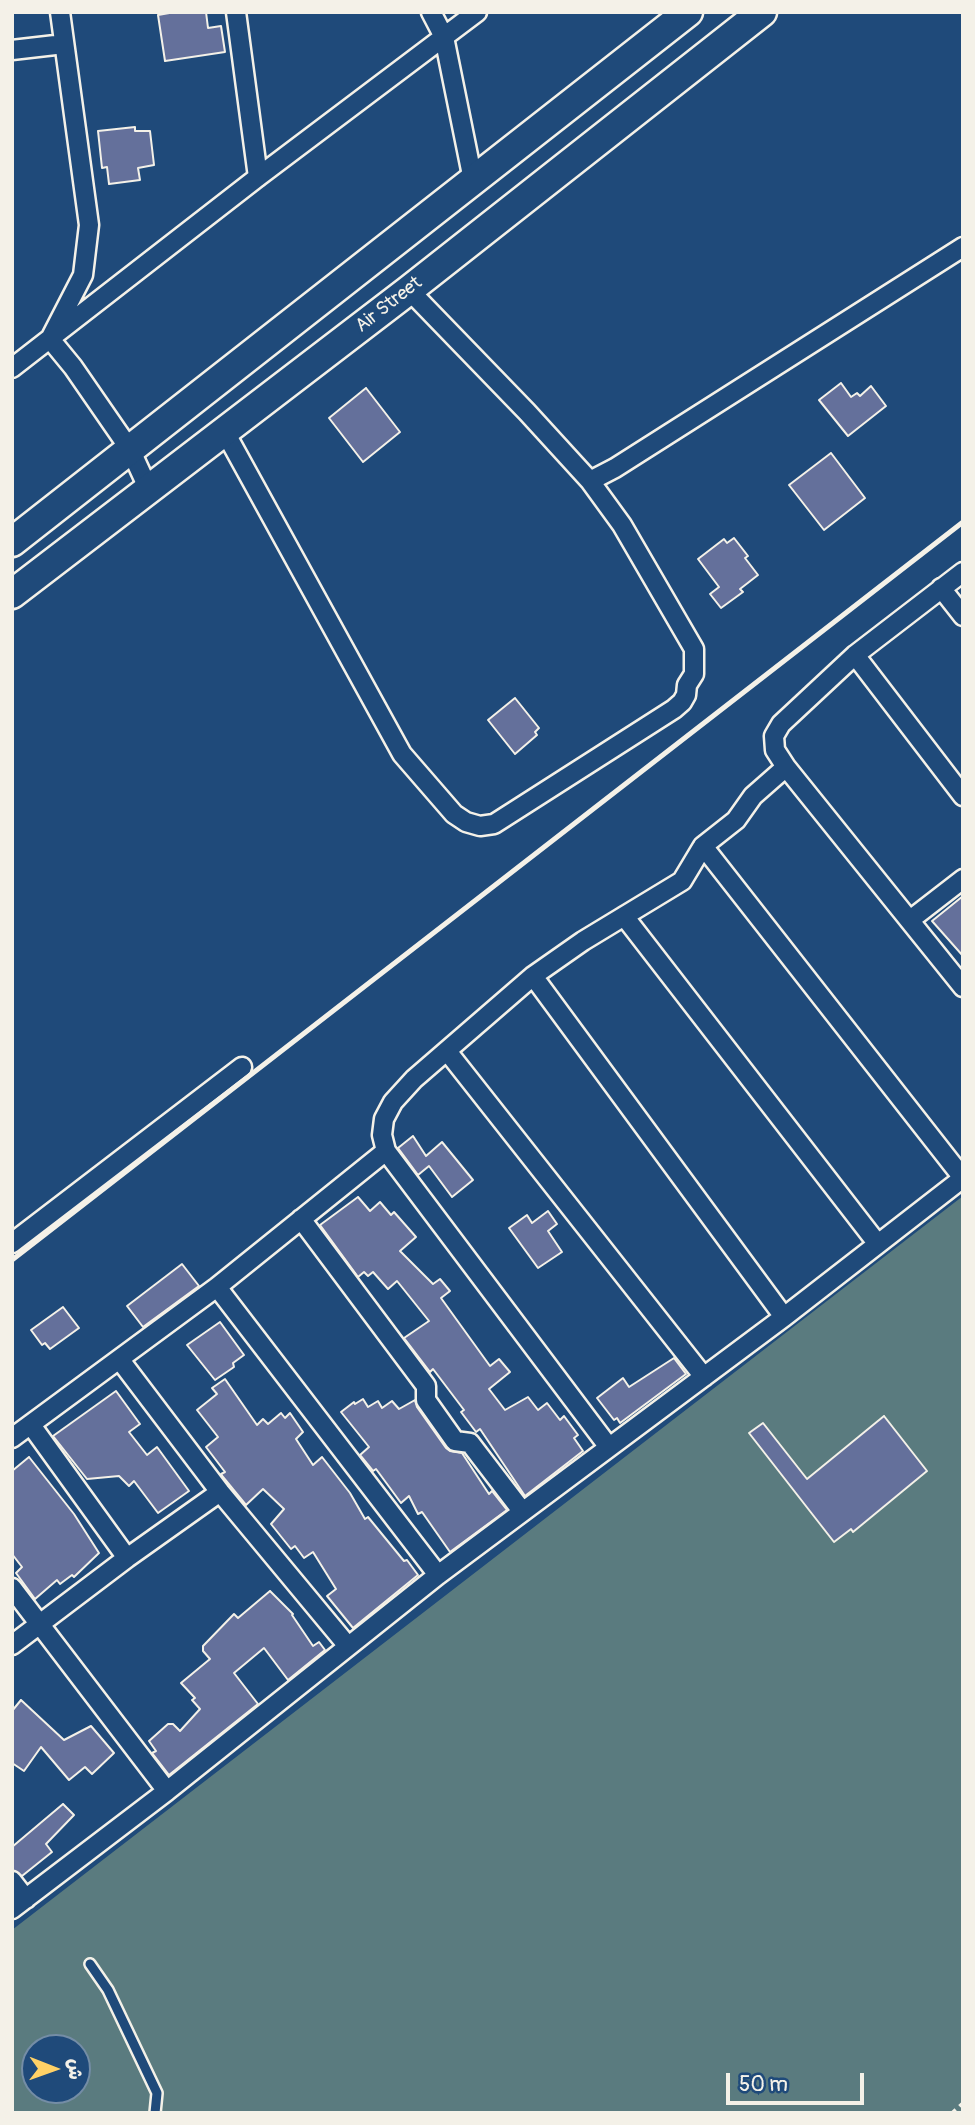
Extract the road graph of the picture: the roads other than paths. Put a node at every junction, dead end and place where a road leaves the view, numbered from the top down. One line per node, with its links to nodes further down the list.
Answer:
1 (60, 12): 8 (street)
2 (236, 12): 10 (street)
3 (431, 12): 7 (street)
4 (477, 12): 7 (street)
5 (688, 12): 11 (main road)
6 (762, 12): 13 (main road, Air Street)
7 (444, 37): 10 (street); 11 (street)
8 (64, 44): 9 (street); 14 (street)
9 (12, 51)
10 (258, 177): 14 (street)
11 (473, 180): 17 (main road)
12 (963, 247): 18 (street)
13 (409, 290): 16 (main road, Air Street); 18 (street)
14 (50, 339): 15 (street); 17 (street)
15 (12, 368)
16 (225, 432): 18 (street); 19 (main road, Air Street)
17 (131, 451): 19 (street); 20 (main road)
18 (590, 481)
19 (149, 490): 23 (main road, Air Street)
20 (12, 542)
21 (963, 572): 22 (street)
22 (941, 588): 24 (street); 25 (street)
23 (12, 594)
24 (963, 616)
25 (855, 655): 26 (street); 27 (street)
26 (786, 766): 28 (street); 31 (street)
27 (963, 796)
28 (704, 846): 30 (street); 37 (street)
29 (963, 879): 31 (street)
30 (624, 916): 32 (street); 40 (street)
31 (909, 920): 33 (street)
32 (533, 976): 34 (street); 42 (street)
33 (963, 987)
34 (447, 1051): 36 (street); 44 (street)
35 (242, 1067): 39 (street)
36 (386, 1151): 38 (street); 47 (street)
37 (963, 1178): 40 (street)
38 (301, 1219): 41 (street); 49 (street)
39 (12, 1243)
40 (877, 1243): 42 (street)
41 (217, 1287): 43 (street); 51 (street)
42 (784, 1317): 44 (street)
43 (120, 1360): 45 (street); 48 (street)
44 (704, 1377): 47 (street)
45 (31, 1425): 46 (street); 50 (street)
46 (12, 1438)
47 (608, 1446): 49 (street)
48 (220, 1492): 50 (street); 55 (street)
49 (522, 1511): 51 (street)
50 (127, 1558): 53 (street)
51 (438, 1575): 55 (street)
52 (12, 1588): 53 (street)
53 (41, 1625): 54 (street); 56 (street)
54 (12, 1645)
55 (347, 1645): 56 (street)
56 (167, 1791): 58 (street)
57 (12, 1881): 58 (street)
58 (19, 1904)
59 (90, 1964): 60 (lane)
60 (155, 2113)

